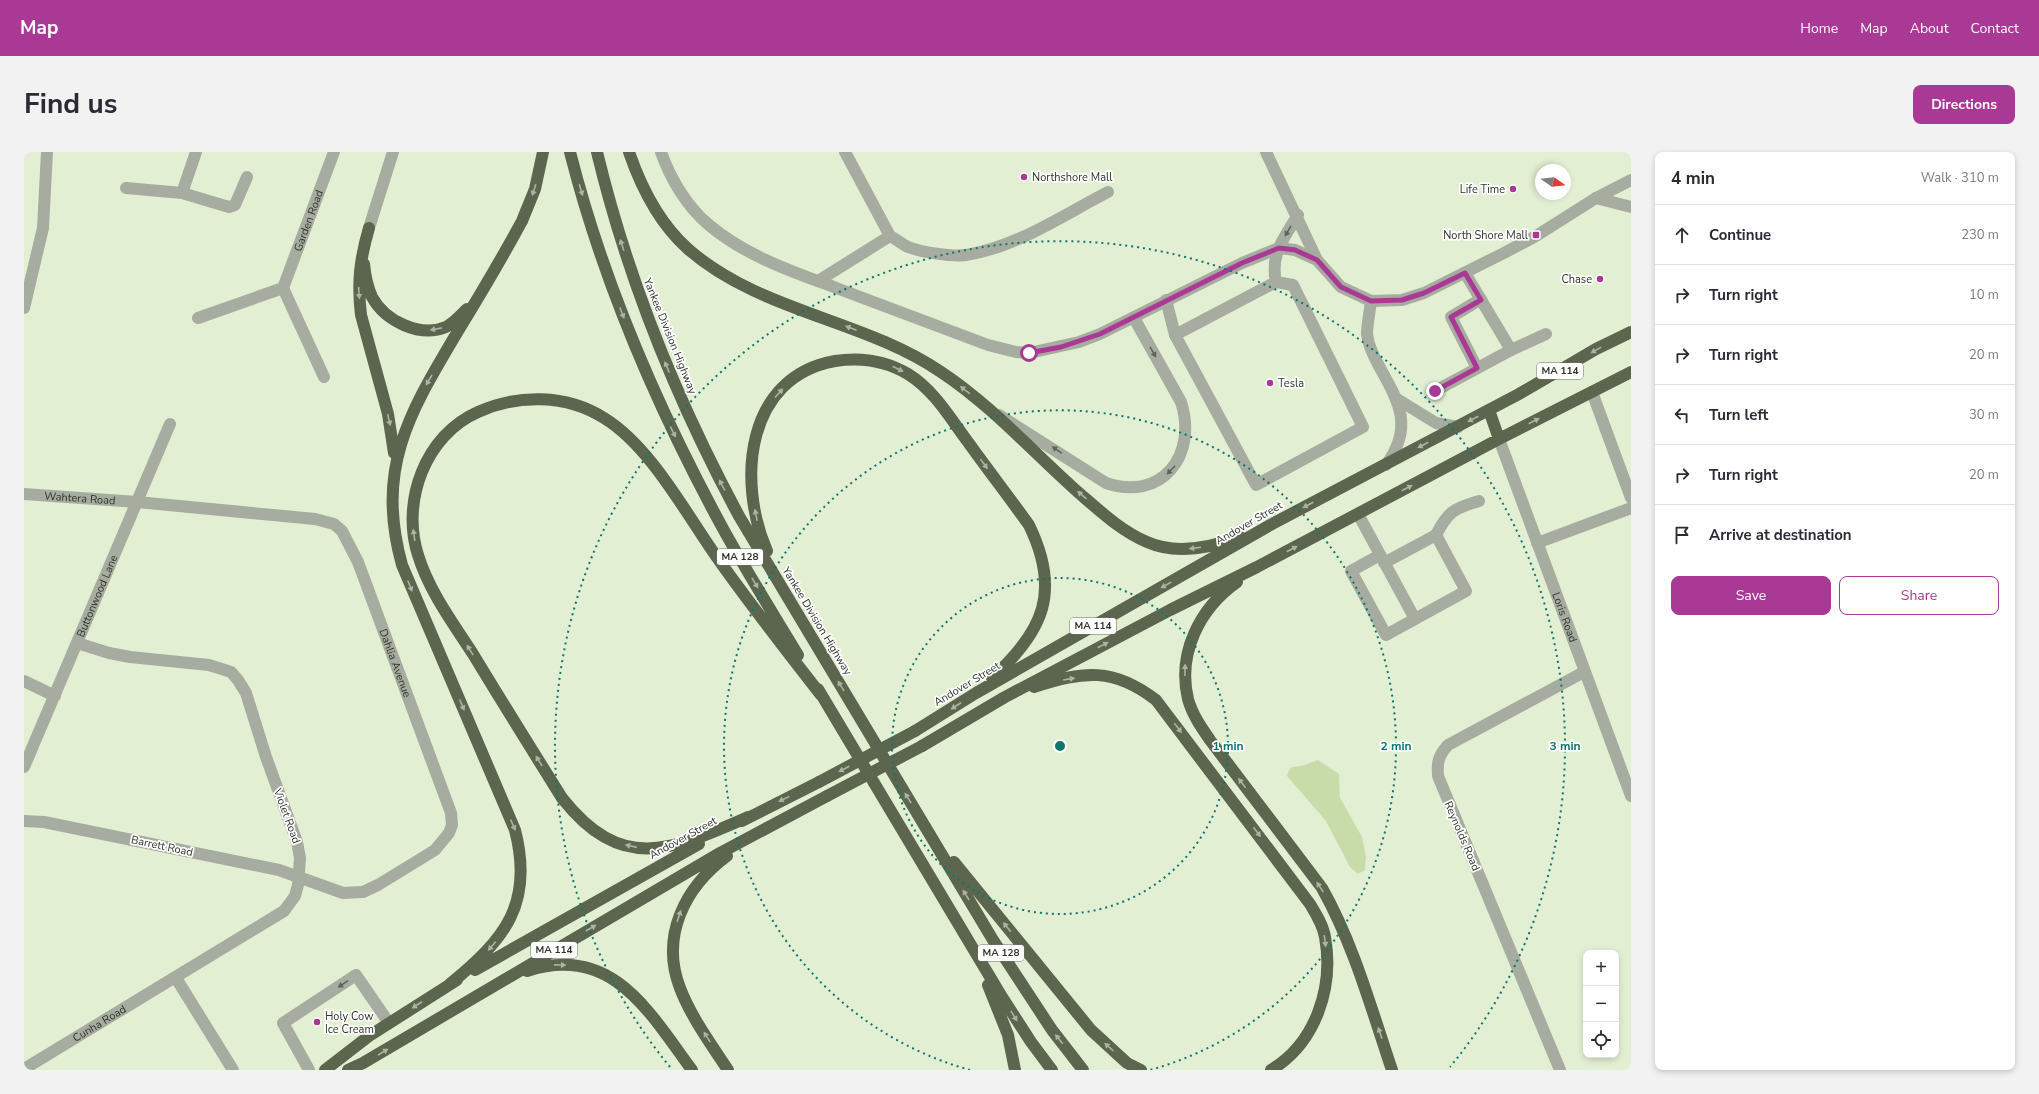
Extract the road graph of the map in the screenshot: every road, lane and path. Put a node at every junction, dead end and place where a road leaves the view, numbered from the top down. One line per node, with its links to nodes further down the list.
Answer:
1 (47, 152): 33 (street)
2 (196, 152): 17 (street)
3 (334, 152): 28 (street, Garden Road)
4 (393, 152): 21 (street)
5 (543, 152): 29 (highway, one-way to 29)
6 (570, 152): 70 (highway, MA 128, one-way to 70)
7 (597, 152): 64 (highway, Yankee Division Highway / MA 128, one-way to 7)
8 (629, 152): 46 (highway, one-way to 8)
9 (661, 152): 26 (street)
10 (845, 152): 22 (street)
11 (1266, 152): 20 (street)
12 (247, 177): 17 (street)
13 (1631, 180): 18 (street)
14 (1631, 186): 18 (street)
15 (126, 188): 17 (street)
16 (1108, 192): 22 (street)
17 (182, 193)
18 (1596, 198): 19 (street); 25 (street)
19 (1628, 205)
20 (1298, 215): 23 (street, one-way to 23); 24 (street)
21 (369, 228): 29 (highway, one-way to 21); 51 (highway, one-way to 51)
22 (890, 236): 26 (street)
23 (1279, 248): 24 (street); 27 (street); 30 (street)
24 (1317, 260): 32 (street)
25 (1465, 273): 31 (street); 32 (street)
26 (818, 281): 35 (street)
27 (1276, 282): 38 (street); 38 (street)
28 (283, 288): 34 (street); 42 (street)
29 (478, 299): 51 (highway, one-way to 51)
30 (1166, 300): 35 (street); 38 (street)
31 (1481, 300): 39 (street); 40 (street)
32 (1371, 301): 45 (street)
33 (24, 308)
34 (198, 318)
35 (1134, 318): 46 (street, one-way to 46)
36 (1631, 332): 47 (highway, Andover Street / MA 114, one-way to 47)
37 (1546, 334): 39 (street)
38 (1175, 335)
39 (1511, 350): 40 (street)
40 (1477, 368): 43 (street)
41 (1631, 372): 44 (highway, MA 114)
42 (324, 377)
43 (1435, 391)
44 (1592, 392): 50 (highway, MA 114, one-way to 44); 54 (street)
45 (1397, 399): 49 (street); 52 (street)
46 (984, 405): 59 (highway, one-way to 46)
47 (1489, 410): 49 (highway, Andover Street / MA 114, one-way to 49); 50 (highway)
48 (170, 424): 56 (street, Buttonwood Lane)
49 (1458, 427): 52 (highway, Andover Street / MA 114, one-way to 52)
50 (1499, 439): 58 (highway, MA 114, one-way to 50); 61 (street, Loris Road)
51 (395, 465): 83 (highway, one-way to 83)
52 (1386, 465): 59 (highway, Andover Street / MA 114, one-way to 59)
53 (24, 494): 56 (street, Wahtera Road)
54 (1631, 498)
55 (1480, 500): 60 (street)
56 (137, 502): 66 (street, Buttonwood Lane); 79 (street, Dahlia Avenue)
57 (1631, 508): 61 (street)
58 (1358, 514): 62 (street); 63 (highway, MA 114, one-way to 58)
59 (1272, 524): 69 (highway, Andover Street / MA 114, one-way to 69)
60 (1436, 535): 62 (street); 65 (street)
61 (1537, 543): 67 (street, Loris Road)
62 (1382, 559): 65 (street); 65 (street)
63 (1257, 567): 72 (highway, MA 114, one-way to 63); 97 (highway, one-way to 63)
64 (798, 615): 69 (highway, one-way to 69); 78 (highway, Yankee Division Highway / MA 128, one-way to 64)
65 (1415, 619)
66 (77, 642): 71 (street, Buttonwood Lane); 79 (street, Violet Road)
67 (1584, 672): 74 (street, Loris Road); 98 (street, Reynolds Road)
68 (24, 681): 71 (street)
69 (976, 693): 75 (highway, Andover Street / MA 114, one-way to 75, bridge)
70 (821, 695): 75 (highway, one-way to 70); 80 (highway, MA 128)
71 (55, 696): 73 (street, Buttonwood Lane)
72 (1005, 697): 77 (highway, MA 114, bridge); 96 (highway, one-way to 96)
73 (24, 767)
74 (1631, 796)
75 (748, 817): 83 (highway, Andover Street / MA 114)
76 (24, 821): 79 (street, Barrett Road)
77 (760, 831): 81 (highway, MA 114, one-way to 77); 91 (highway, one-way to 77)
78 (928, 831): 94 (highway, Yankee Division Highway / MA 128, one-way to 78); 95 (highway, one-way to 78)
79 (299, 878): 82 (street, Violet Road)
80 (965, 935): 92 (highway); 93 (highway, MA 128, one-way to 93)
81 (508, 977): 89 (highway, MA 114, one-way to 81); 90 (highway, one-way to 90)
82 (176, 978): 85 (street, Cunha Road); 86 (street)
83 (450, 984): 84 (highway, Andover Street / MA 114, one-way to 84)
84 (389, 1023): 87 (street, one-way to 87); 88 (highway, Andover Street / MA 114)
85 (24, 1069)
86 (233, 1070)
87 (309, 1070)
88 (325, 1070)
89 (348, 1070)
90 (692, 1070)
91 (728, 1070)
92 (1015, 1070)
93 (1052, 1070)
94 (1083, 1070)
95 (1141, 1070)
96 (1271, 1070)
97 (1392, 1070)
98 (1560, 1070)

